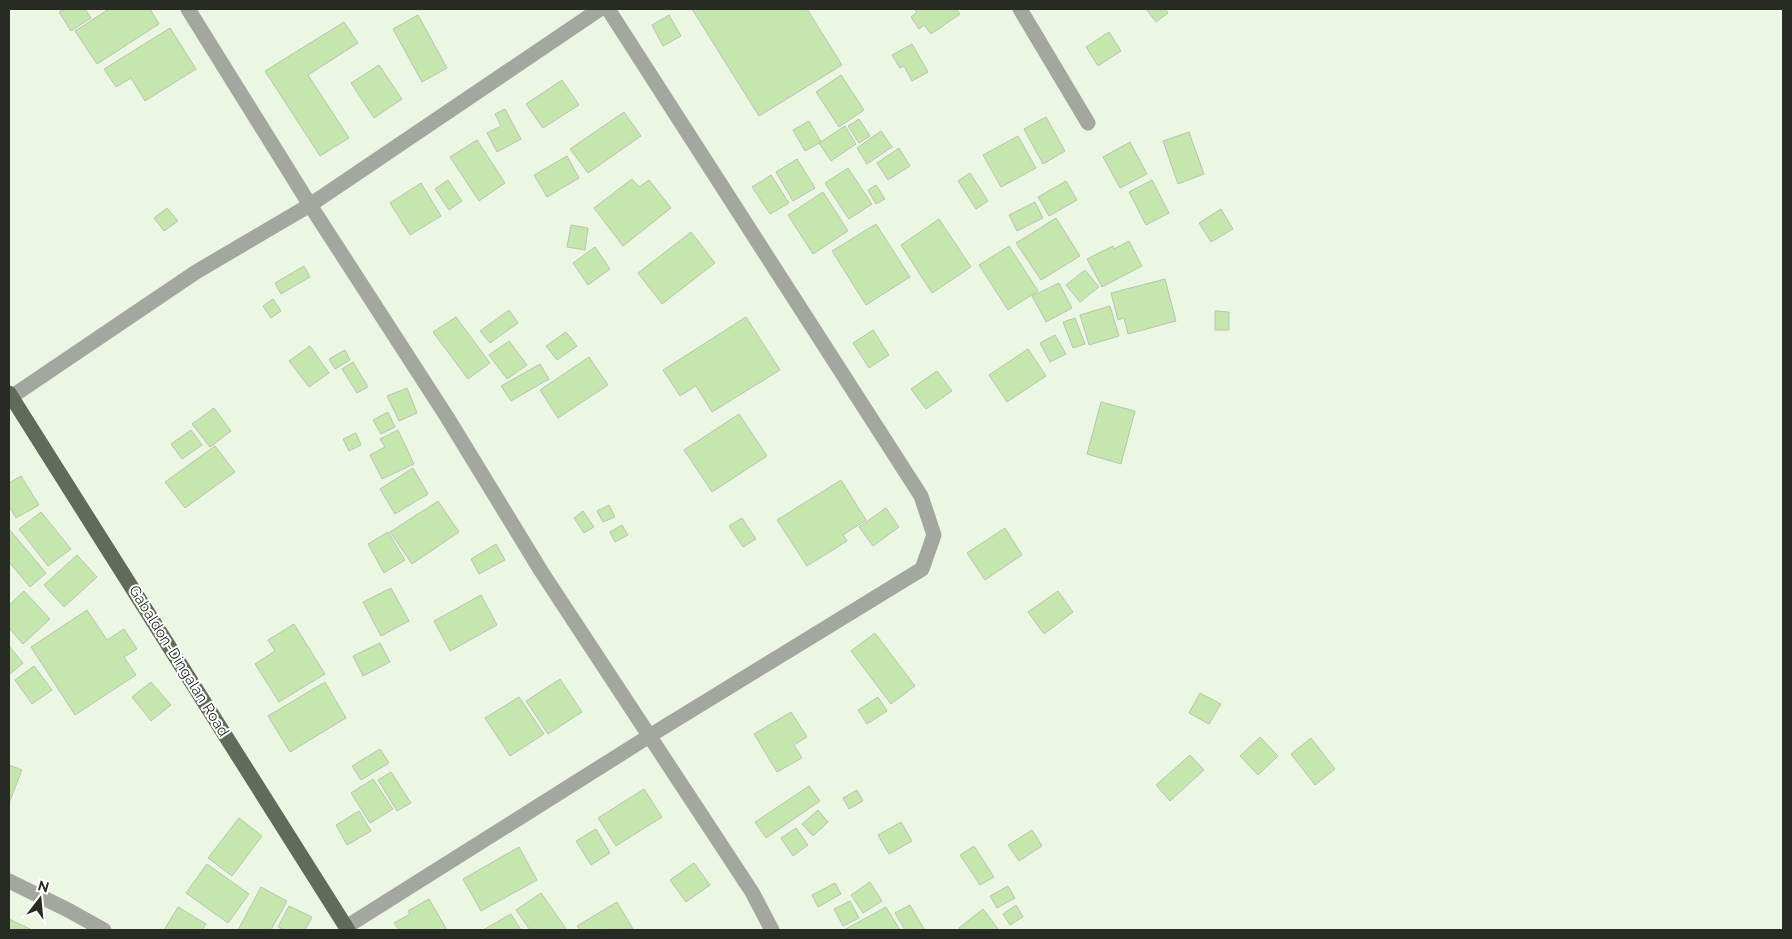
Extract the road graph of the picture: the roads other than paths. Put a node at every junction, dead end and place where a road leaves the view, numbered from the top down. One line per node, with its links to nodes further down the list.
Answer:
1 (188, 9): 6 (street)
2 (600, 9): 6 (street)
3 (608, 9): 8 (street)
4 (1020, 9): 5 (street)
5 (1088, 123)
6 (310, 205): 7 (street); 8 (street)
7 (10, 397): 10 (main road, Gabaldon-Dingalan Road)
8 (651, 735): 10 (street); 12 (street)
9 (9, 881): 11 (street)
10 (347, 929)
11 (104, 930)
12 (772, 930)

